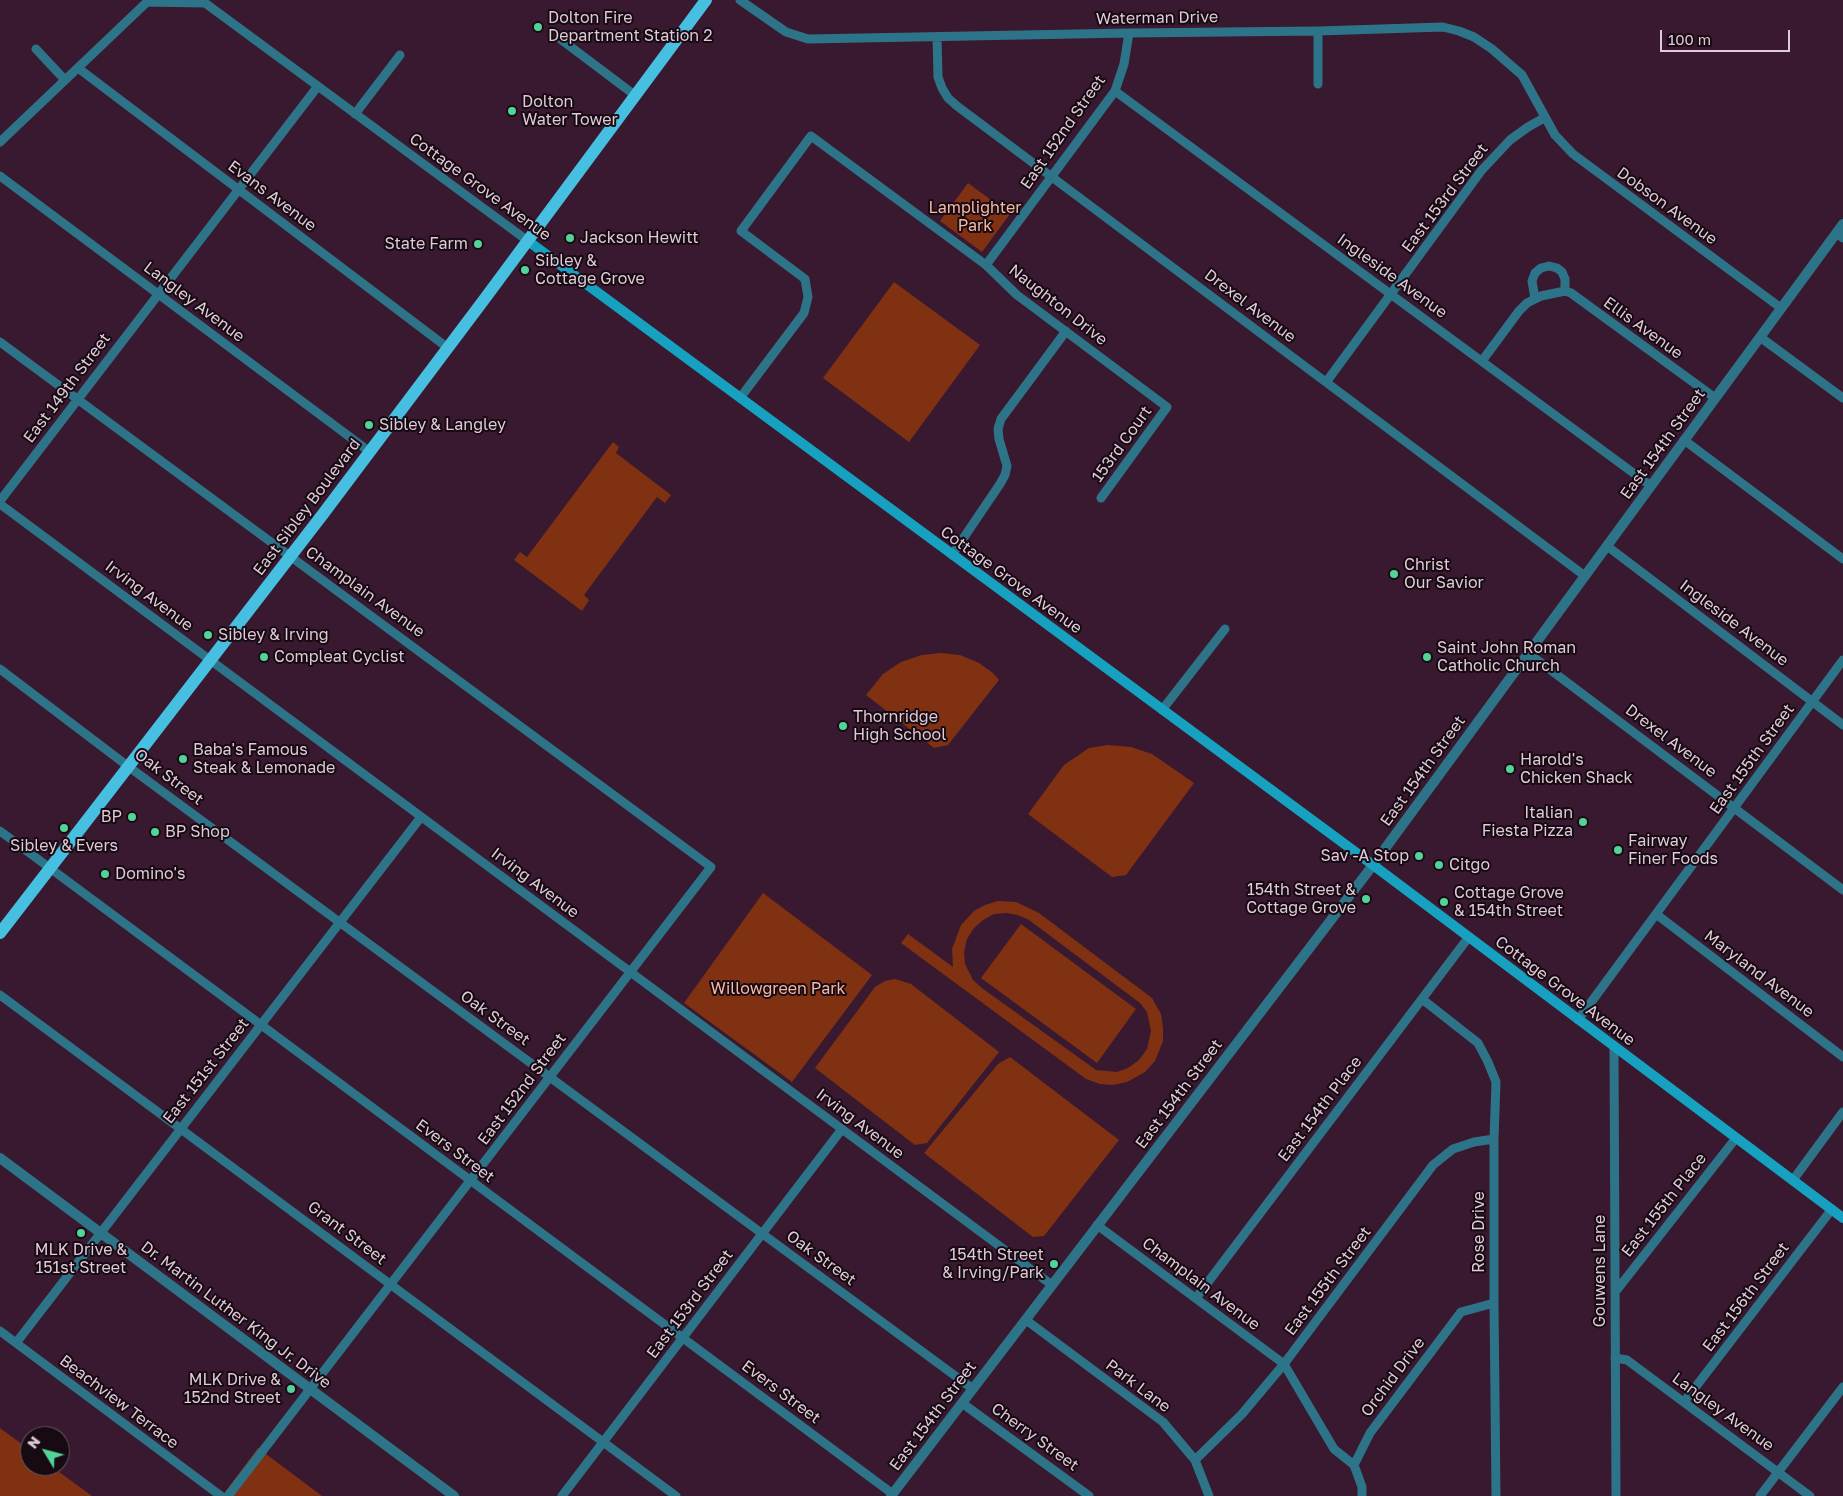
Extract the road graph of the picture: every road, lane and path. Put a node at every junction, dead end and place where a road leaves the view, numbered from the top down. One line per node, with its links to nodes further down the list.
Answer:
1 (706, 0): 14 (main road, East Sibley Boulevard)
2 (740, 0): 5 (street, Waterman Drive)
3 (1318, 31): 4 (street, Waterman Drive); 11 (street); 16 (street, Waterman Drive)
4 (1129, 33): 5 (street, Waterman Drive); 13 (street, East 152nd Street)
5 (937, 37): 19 (street, Drexel Avenue)
6 (559, 38): 14 (street)
7 (36, 49): 10 (street)
8 (400, 55): 15 (street)
9 (78, 68): 10 (street); 12 (street, Cottage Grove Avenue); 20 (street, Evans Avenue)
10 (65, 80): 17 (street)
11 (1318, 84)
12 (318, 86): 15 (street, Cottage Grove Avenue); 20 (street)
13 (1115, 91): 19 (street, East 152nd Street); 26 (street, Ingleside Avenue)
14 (636, 96): 22 (main road, East Sibley Boulevard)
15 (355, 114): 22 (street, Cottage Grove Avenue)
16 (1544, 118): 26 (street, East 153rd Street); 28 (street, Dobson Avenue)
17 (0, 142)
18 (0, 176): 25 (street, Langley Avenue)
19 (1051, 176): 23 (street, East 152nd Street); 34 (street, Drexel Avenue)
20 (238, 189): 25 (street, East 149th Street); 32 (street, Evans Avenue)
21 (1841, 232): 28 (street, East 154th Street)
22 (528, 241): 32 (main road, East Sibley Boulevard); 35 (main road, Cottage Grove Avenue)
23 (986, 265): 29 (street, Naughton Drive); 35 (street, Naughton Drive)
24 (1565, 292): 27 (street); 27 (street); 36 (street, Ellis Avenue)
25 (158, 294): 38 (street, East 149th Street); 41 (street, Langley Avenue)
26 (1392, 295): 33 (street, Ingleside Avenue); 34 (street, East 153rd Street)
27 (1535, 298): 33 (street)
28 (1781, 308): 30 (street, East 154th Street)
29 (1066, 331): 39 (street, Naughton Drive); 46 (street)
30 (1760, 337): 36 (street, East 154th Street); 37 (street)
31 (0, 342): 38 (street, Champlain Avenue)
32 (448, 348): 41 (main road, East Sibley Boulevard)
33 (1482, 361): 42 (street, Ingleside Avenue)
34 (1327, 382): 49 (street, Drexel Avenue)
35 (740, 398): 46 (main road, Cottage Grove Avenue)
36 (1715, 398): 40 (street, East 154th Street)
37 (1843, 398)
38 (77, 399): 44 (street, East 149th Street); 47 (street, Champlain Avenue)
39 (1167, 407): 43 (street, 153rd Court)
40 (1684, 440): 42 (street, East 154th Street); 48 (street)
41 (370, 452): 47 (main road, East Sibley Boulevard)
42 (1651, 486): 45 (street, East 154th Street)
43 (1101, 498)
44 (0, 502): 52 (street, Irving Avenue)
45 (1607, 546): 49 (street, East 154th Street); 55 (street, Ingleside Avenue)
46 (952, 555): 56 (main road, Cottage Grove Avenue)
47 (291, 556): 52 (main road, East Sibley Boulevard); 63 (street, Champlain Avenue)
48 (1843, 559)
49 (1585, 576): 51 (street, East 154th Street)
50 (1225, 629): 56 (street)
51 (1528, 653): 59 (street, Drexel Avenue); 62 (street, East 154th Street)
52 (210, 660): 58 (main road, East Sibley Boulevard); 60 (street, Irving Avenue)
53 (1843, 660): 55 (street, East 155th Street)
54 (0, 669): 58 (street, Oak Street)
55 (1812, 702): 57 (street, Ingleside Avenue); 59 (street, East 155th Street)
56 (1162, 710): 62 (main road, Cottage Grove Avenue)
57 (1843, 725)
58 (129, 766): 64 (main road, East Sibley Boulevard); 67 (street, Oak Street)
59 (1735, 807): 65 (street, Drexel Avenue); 66 (street, East 155th Street)
60 (421, 817): 67 (street, East 151st Street); 70 (street, Irving Avenue)
61 (0, 832): 64 (street, Evers Street)
62 (1372, 865): 69 (main road, Cottage Grove Avenue); 88 (street, East 154th Street)
63 (711, 867): 70 (street, East 152nd Street)
64 (50, 869): 68 (main road, East Sibley Boulevard); 74 (street, Evers Street)
65 (1843, 890)
66 (1656, 914): 73 (street, East 155th Street); 76 (street, Maryland Avenue)
67 (340, 922): 74 (street, East 151st Street); 77 (street, Oak Street)
68 (0, 933)
69 (1468, 938): 72 (street, East 154th Place); 73 (main road, Cottage Grove Avenue)
70 (630, 972): 77 (street, East 152nd Street); 80 (street, Irving Avenue)
71 (0, 995): 79 (street, Grant Street)
72 (1422, 1000): 82 (street, Rose Drive); 94 (street, East 154th Place)
73 (1578, 1020): 75 (main road, Cottage Grove Avenue)
74 (260, 1025): 79 (street, East 151st Street); 84 (street, Evers Street)
75 (1614, 1047): 81 (main road, Cottage Grove Avenue); 93 (street, Gouwens Lane)
76 (1843, 1057)
77 (550, 1077): 84 (street, East 152nd Street); 90 (street, Oak Street)
78 (1843, 1112): 85 (street)
79 (181, 1129): 89 (street, East 151st Street); 91 (street, Grant Street)
80 (842, 1129): 90 (street, East 153rd Street); 92 (street, Irving Avenue)
81 (1736, 1138): 85 (main road, Cottage Grove Avenue); 93 (street, East 155th Place)
82 (1494, 1139): 95 (street, Rose Drive); 101 (street, East 155th Street)
83 (0, 1158): 89 (street, Dr. Martin Luther King Jr. Drive)
84 (470, 1180): 91 (street, East 152nd Street); 98 (street, Evers Street)
85 (1793, 1180): 86 (main road, Cottage Grove Avenue)
86 (1832, 1209): 87 (main road, Cottage Grove Avenue); 105 (street, East 156th Street)
87 (1843, 1218)
88 (1097, 1225): 92 (street, East 154th Street); 94 (street, Champlain Avenue)
89 (101, 1233): 99 (street, East 151st Street); 103 (street, Dr. Martin Luther King Jr. Drive)
90 (763, 1234): 98 (street, East 153rd Street); 104 (street, Oak Street)
91 (391, 1285): 103 (street, East 152nd Street); 107 (street, Grant Street)
92 (1052, 1285): 96 (street, East 154th Street)
93 (1616, 1291): 100 (street, Gouwens Lane)
94 (1196, 1298): 101 (street, Champlain Avenue)
95 (1494, 1303): 109 (street, Orchid Drive); 120 (street, Rose Drive)
96 (1026, 1320): 104 (street, East 154th Street); 108 (street, Park Lane)
97 (0, 1331): 99 (street, Beachview Terrace)
98 (683, 1338): 107 (street, East 153rd Street); 111 (street, Evers Street)
99 (16, 1343): 112 (street, Beachview Terrace)
100 (1614, 1358): 105 (street, Langley Avenue); 121 (street, Gouwens Lane)
101 (1284, 1364): 108 (street, East 155th Street); 109 (street, Champlain Avenue)
102 (1843, 1387): 110 (street)
103 (310, 1389): 113 (street, East 152nd Street); 114 (street, Dr. Martin Luther King Jr. Drive)
104 (973, 1389): 106 (street, East 154th Street)
105 (1684, 1402): 110 (street, Langley Avenue)
106 (962, 1403): 111 (street, East 154th Street); 117 (street, Cherry Street)
107 (603, 1442): 115 (street, East 153rd Street); 116 (street, Grant Street)
108 (1195, 1460): 118 (street, Park Lane)
109 (1354, 1465): 119 (street)
110 (1778, 1471): 122 (street); 123 (street, Langley Avenue)
111 (892, 1495)
112 (221, 1496)
113 (228, 1496)
114 (454, 1496)
115 (562, 1496)
116 (676, 1496)
117 (1089, 1496)
118 (1209, 1496)
119 (1362, 1496)
120 (1496, 1496)
121 (1616, 1496)
122 (1760, 1496)
123 (1810, 1496)

